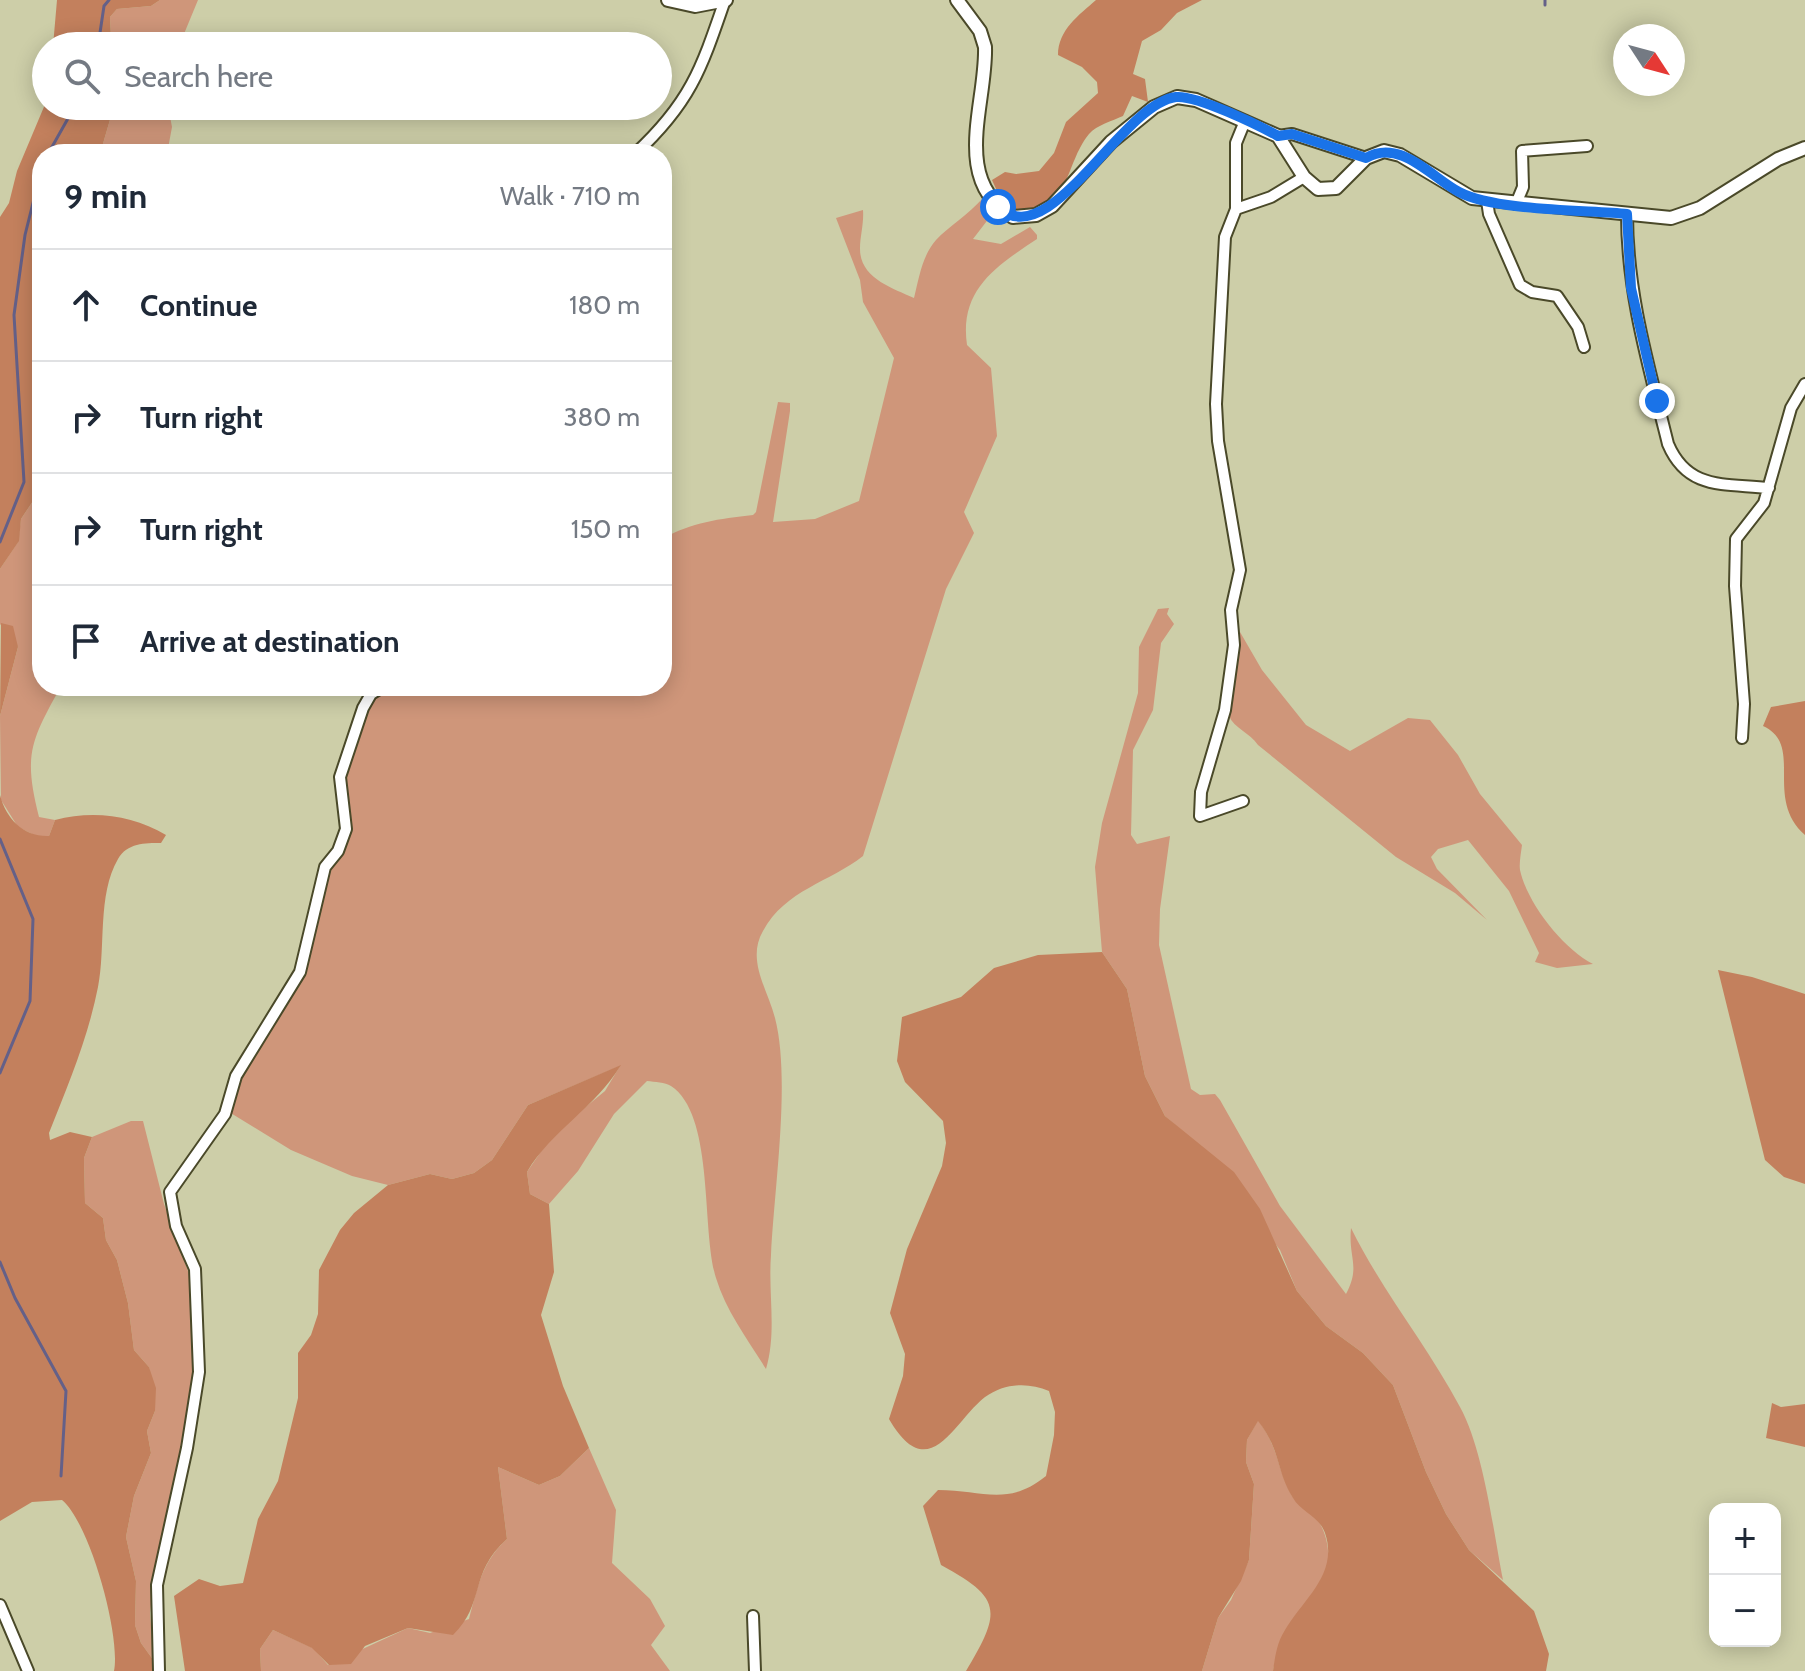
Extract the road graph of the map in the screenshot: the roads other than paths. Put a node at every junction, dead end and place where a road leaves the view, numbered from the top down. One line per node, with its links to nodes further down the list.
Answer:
1 (725, 0): 3 (street); 4 (street)
2 (957, 0): 6 (street)
3 (672, 1)
4 (672, 118)
5 (670, 120): 8 (street)
6 (1245, 121): 7 (street); 15 (street)
7 (1278, 136): 11 (street); 12 (street)
8 (646, 144)
9 (1587, 146): 14 (street)
10 (1805, 148): 16 (street)
11 (1366, 158): 12 (street); 13 (street)
12 (1304, 177): 15 (street)
13 (1487, 201): 14 (street); 17 (street)
14 (1516, 204): 16 (street)
15 (1236, 209): 22 (street)
16 (1627, 214): 19 (street)
17 (1584, 347)
18 (1805, 384): 19 (street)
19 (1769, 488): 21 (street)
20 (370, 696): 26 (street)
21 (1742, 738)
22 (1243, 801)
23 (0, 1605): 25 (street)
24 (753, 1616): 27 (street)
25 (28, 1671)
26 (159, 1671)
27 (755, 1671)

